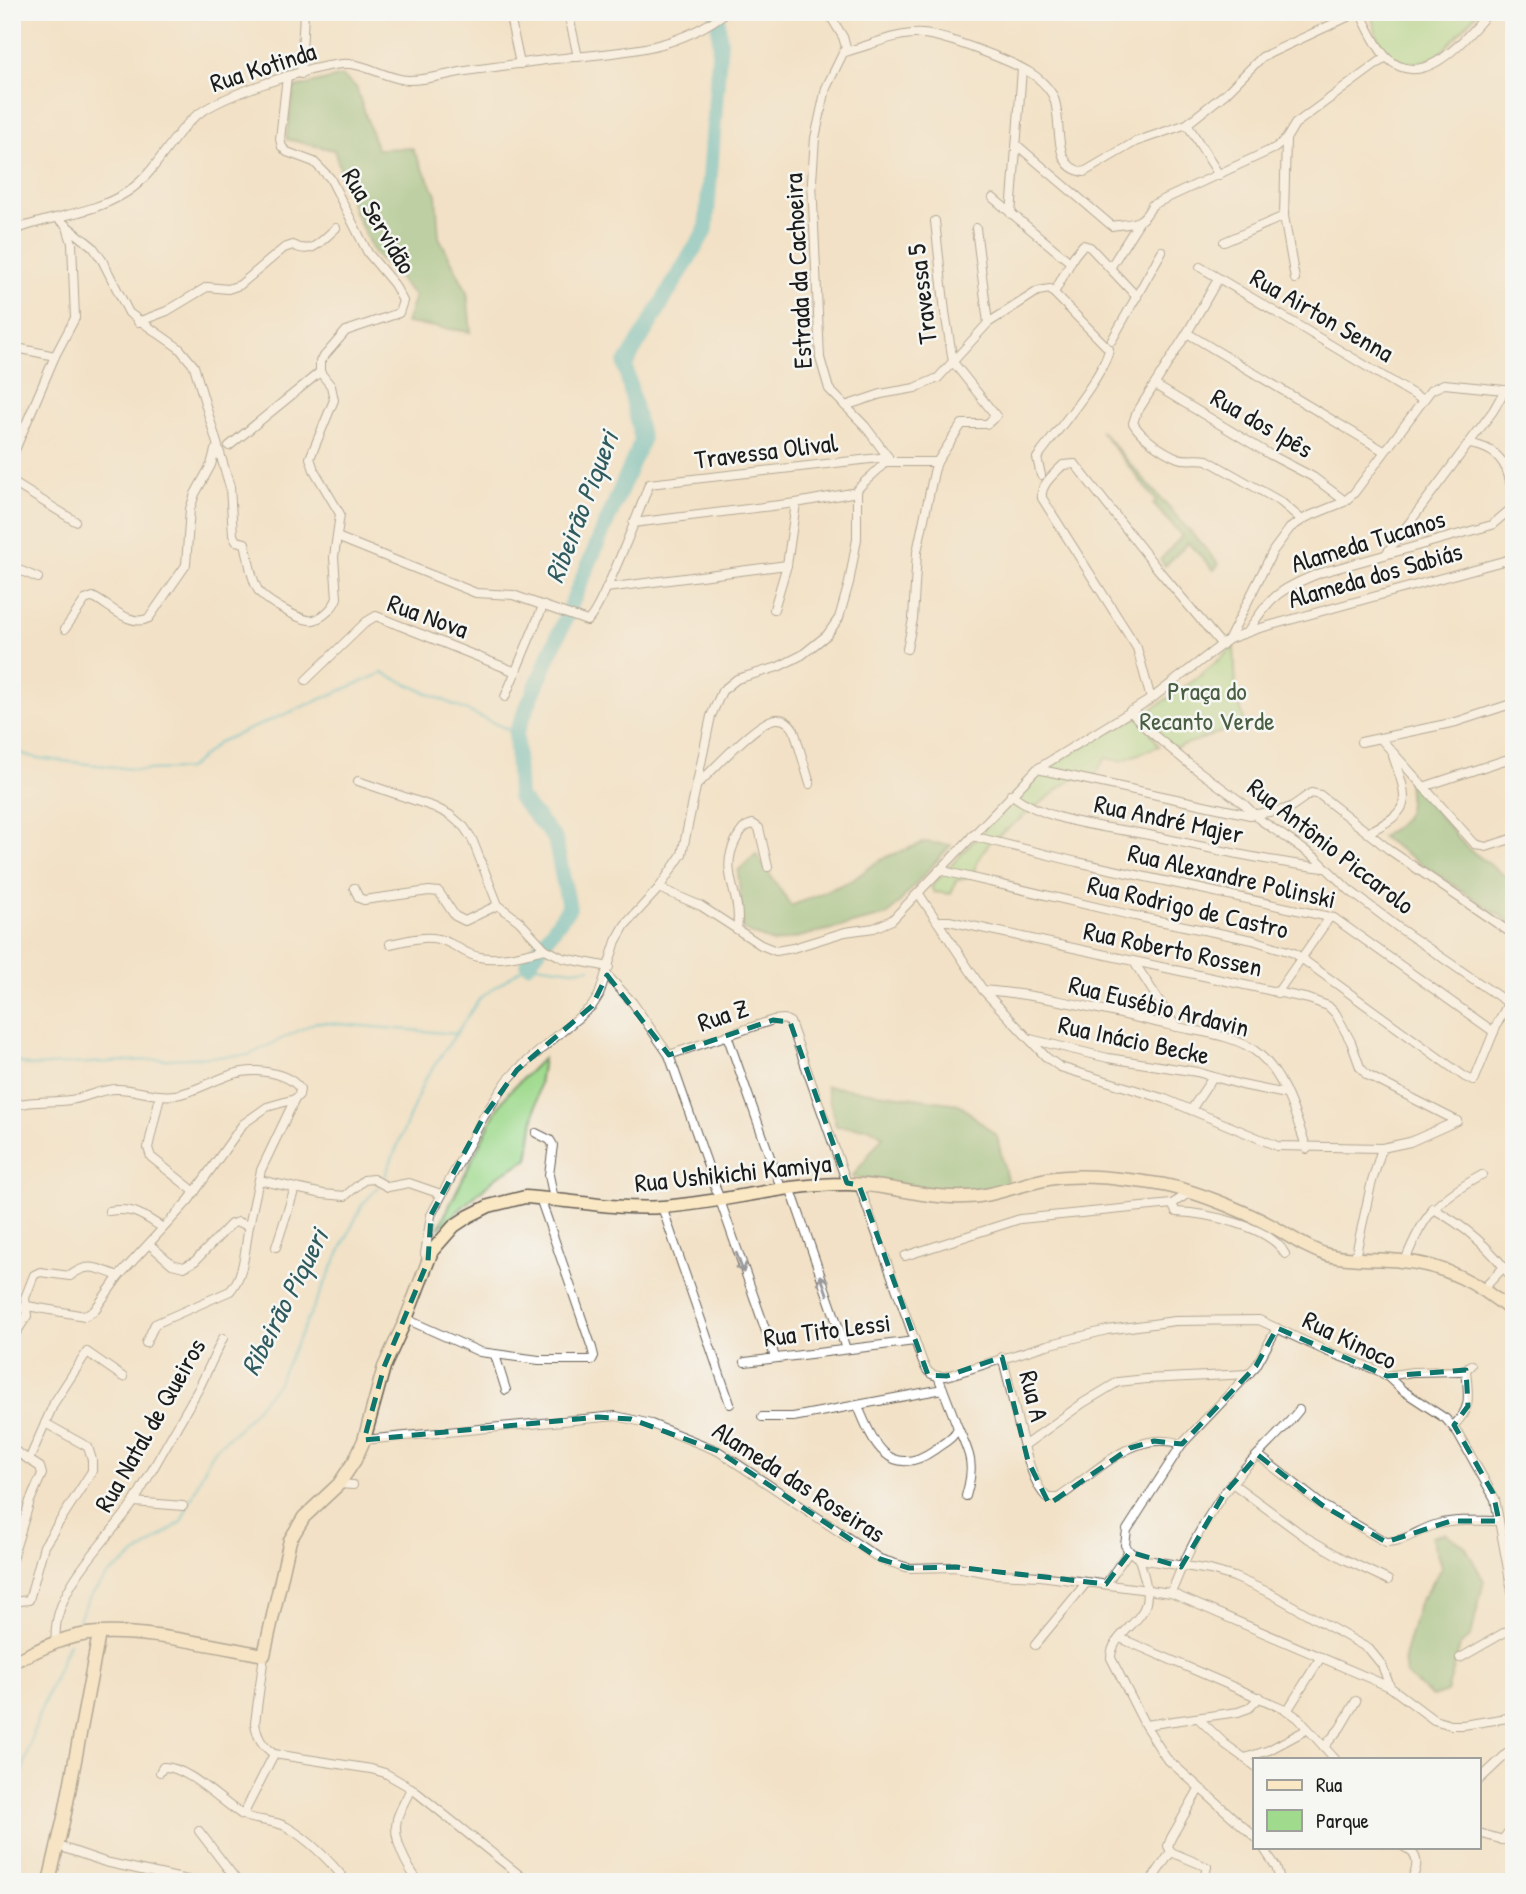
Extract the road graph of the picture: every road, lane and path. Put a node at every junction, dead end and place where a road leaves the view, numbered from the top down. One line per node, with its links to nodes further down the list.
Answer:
1 (304, 12): 12 (street)
2 (509, 12): 10 (street)
3 (568, 12): 8 (street)
4 (828, 12): 7 (street)
5 (1489, 12): 9 (street)
6 (719, 18): 8 (street, Rua Kotinda)
7 (845, 52): 11 (street); 48 (street, Estrada da Cachoeira)
8 (578, 57): 10 (street, Rua Kotinda)
9 (1387, 57): 14 (street); 15 (street)
10 (520, 64): 12 (street, Rua Kotinda)
11 (1022, 69): 14 (street); 16 (street)
12 (301, 74): 13 (street, Rua Kotinda)
13 (287, 76): 21 (street, Rua Kotinda); 44 (street, Rua Servidão)
14 (1187, 124): 17 (street)
15 (1286, 139): 17 (street); 20 (street)
16 (1018, 146): 19 (street); 23 (street)
17 (1219, 175): 23 (street)
18 (993, 198): 19 (street)
19 (1011, 214): 30 (street)
20 (1284, 216): 28 (street); 34 (street)
21 (57, 218): 24 (street); 27 (street, Rua Kotinda)
22 (935, 221): 43 (street, Travessa 5)
23 (1139, 222): 32 (street)
24 (67, 227): 37 (street); 42 (street)
25 (336, 228): 37 (street)
26 (976, 228): 38 (street)
27 (12, 231)
28 (1224, 242)
29 (1162, 251): 36 (street)
30 (1070, 262): 32 (street); 35 (street)
31 (1200, 267): 33 (street, Rua Airton Senna)
32 (1110, 268): 36 (street)
33 (1218, 279): 39 (street); 47 (street, Rua Airton Senna)
34 (1295, 279)
35 (1054, 293): 38 (street); 56 (street)
36 (1137, 297): 40 (street)
37 (138, 322): 49 (street)
38 (988, 323): 43 (street)
39 (1187, 333): 45 (street); 52 (street)
40 (1112, 340)
41 (12, 347): 42 (street)
42 (55, 356): 53 (street)
43 (953, 362): 48 (street); 55 (street)
44 (320, 372): 51 (street); 66 (street)
45 (1155, 385): 59 (street, Rua dos Ipês); 63 (street)
46 (1509, 390): 47 (street); 50 (street)
47 (1423, 400): 52 (street)
48 (845, 406): 54 (street, Estrada da Cachoeira)
49 (216, 444): 66 (street); 75 (street)
50 (1468, 444): 61 (street); 67 (street)
51 (229, 446)
52 (1384, 451): 59 (street)
53 (12, 457)
54 (888, 460): 55 (street, Travessa Olival); 58 (street); 65 (street, Travessa Olival)
55 (937, 462): 78 (street)
56 (1041, 475)
57 (12, 482): 64 (street)
58 (857, 492): 60 (street); 91 (street)
59 (1345, 501): 63 (street)
60 (796, 503): 65 (street); 69 (street)
61 (1513, 507): 62 (street); 67 (street, Alameda Tucanos)
62 (1514, 519)
63 (1302, 520): 77 (street)
64 (75, 521)
65 (633, 523): 72 (street)
66 (337, 537): 73 (street)
67 (1386, 554): 76 (street, Alameda Tucanos)
68 (1514, 558): 76 (street, Alameda dos Sabiás)
69 (787, 565): 72 (street); 74 (street)
70 (12, 567): 71 (street)
71 (38, 578)
72 (606, 588): 73 (street)
73 (543, 606): 79 (street)
74 (774, 609)
75 (65, 629)
76 (1248, 632): 77 (street, Alameda dos Sabiás)
77 (1225, 642): 82 (street); 82 (street)
78 (907, 649)
79 (516, 672): 80 (street, Rua Nova); 81 (street)
80 (306, 680)
81 (505, 697)
82 (1151, 699): 84 (street)
83 (1514, 703): 85 (street)
84 (1130, 711): 89 (street); 95 (street, Rua Antônio Piccarolo)
85 (1380, 738): 86 (street); 87 (street)
86 (1361, 742)
87 (1392, 751): 93 (street); 96 (street)
88 (1514, 757): 93 (street)
89 (1037, 769): 94 (street); 95 (street)
90 (358, 781): 105 (street)
91 (698, 784): 92 (street); 103 (street)
92 (810, 785)
93 (1423, 787): 98 (street)
94 (1011, 794): 97 (street); 100 (street, Rua André Majer)
95 (1254, 814): 96 (street); 100 (street, Rua Antônio Piccarolo)
96 (1367, 833): 109 (street)
97 (972, 836): 101 (street); 106 (street, Rua Alexandre Polinski)
98 (1514, 838)
99 (768, 867): 108 (street)
100 (1324, 868): 118 (street, Rua Antônio Piccarolo)
101 (940, 870): 104 (street); 112 (street, Rua Rodrigo de Castro)
102 (354, 888): 105 (street)
103 (659, 888): 108 (street); 114 (street)
104 (919, 894): 107 (street, Rua Inácio Becke); 108 (street)
105 (498, 905): 111 (street)
106 (1330, 917): 112 (street); 120 (street, Rua Alexandre Polinski)
107 (936, 921): 113 (street, Rua Roberto Rossen); 115 (street, Rua Inácio Becke)
108 (737, 929)
109 (1514, 935)
110 (390, 944): 111 (street)
111 (545, 949): 114 (street)
112 (1300, 958): 116 (street); 120 (street, Rua Rodrigo de Castro)
113 (1134, 962): 116 (street, Rua Roberto Rossen); 119 (street)
114 (608, 971): 123 (street); 140 (street)
115 (983, 990): 119 (street, Rua Eusébio Ardavin); 122 (street, Rua Inácio Becke)
116 (1278, 993): 132 (street, Rua Roberto Rossen)
117 (1514, 993): 118 (street)
118 (1512, 1005): 120 (street)
119 (1176, 1027): 125 (street, Rua Eusébio Ardavin)
120 (1494, 1032)
121 (727, 1035): 123 (street, Rua Z); 135 (street, Rua Z); 137 (street)
122 (1028, 1038): 124 (street, Rua Inácio Becke); 129 (street)
123 (668, 1055): 142 (street)
124 (1213, 1077): 125 (street, Rua Inácio Becke); 129 (street)
125 (1286, 1094): 131 (street, Rua Eusébio Ardavin)
126 (160, 1096): 127 (street); 128 (street); 138 (street)
127 (295, 1099): 134 (street); 138 (street)
128 (12, 1108)
129 (1191, 1110): 131 (street)
130 (536, 1133): 143 (street)
131 (1307, 1149): 132 (street)
132 (1382, 1149): 154 (street)
133 (1482, 1175): 146 (street)
134 (259, 1180): 136 (street); 148 (street)
135 (853, 1184): 137 (main road, Rua Ushikichi Kamiya); 139 (main road, Rua Ushikichi Kamiya); 168 (street)
136 (295, 1188): 140 (street); 151 (street)
137 (785, 1188): 142 (main road, Rua Ushikichi Kamiya); 170 (street, one-way to 137)
138 (195, 1192): 149 (street)
139 (1189, 1193): 144 (street); 154 (main road, Rua Ushikichi Kamiya)
140 (441, 1194): 155 (street)
141 (540, 1198): 143 (main road, Rua Ushikichi Kamiya); 155 (main road, Rua Ushikichi Kamiya); 171 (street)
142 (718, 1198): 145 (main road, Rua Ushikichi Kamiya); 172 (street, one-way to 172)
143 (554, 1199): 145 (main road, Rua Ushikichi Kamiya)
144 (1172, 1204): 152 (street); 153 (street)
145 (662, 1207): 181 (street)
146 (1432, 1208): 156 (street); 157 (street)
147 (109, 1211): 149 (street)
148 (249, 1226): 150 (street); 169 (street)
149 (163, 1228): 150 (street)
150 (149, 1244): 158 (street)
151 (276, 1247)
152 (1285, 1254)
153 (905, 1256)
154 (1355, 1258): 156 (main road, Rua Ushikichi Kamiya)
155 (428, 1261): 164 (main road, Rua Ushikichi Kamiya)
156 (1405, 1261): 160 (main road, Rua Ushikichi Kamiya)
157 (1504, 1267): 159 (street); 160 (street)
158 (119, 1276): 161 (street); 161 (street)
159 (1511, 1277)
160 (1484, 1288): 163 (main road, Rua Ushikichi Kamiya)
161 (27, 1306): 162 (street); 167 (street)
162 (12, 1312)
163 (1513, 1312)
164 (406, 1319): 171 (street); 188 (main road, Rua Ushikichi Kamiya)
165 (1277, 1328): 173 (street, Rua Kinoco); 175 (street, Rua Kinoco); 177 (street, Rua Kinoco)
166 (223, 1338): 198 (street, Rua Natal de Queiros)
167 (12, 1339)
168 (915, 1341): 170 (street, Rua Tito Lessi); 176 (street)
169 (146, 1343)
170 (846, 1349): 172 (street, Rua Tito Lessi)
171 (495, 1355): 180 (street)
172 (775, 1357): 174 (street, Rua Tito Lessi)
173 (1002, 1357): 176 (street, Rua Kinoco); 190 (street, Rua A)
174 (744, 1362)
175 (1249, 1374): 189 (street, Rua Kinoco); 190 (street)
176 (938, 1376): 179 (street)
177 (1387, 1376): 186 (street, Rua Kinoco); 186 (street)
178 (123, 1377): 185 (street)
179 (943, 1389): 182 (street); 187 (street)
180 (506, 1390)
181 (730, 1404)
182 (858, 1406): 184 (street); 187 (street)
183 (1299, 1410): 192 (street)
184 (762, 1417)
185 (45, 1423): 193 (street); 210 (street)
186 (1453, 1426): 200 (street, Rua Kinoco)
187 (958, 1428): 197 (street)
188 (364, 1440): 195 (main road, Rua Ushikichi Kamiya); 206 (street, Alameda das Roseiras)
189 (1182, 1444): 190 (street, Rua A); 201 (street, Rua Kinoco)
190 (1025, 1445)
191 (12, 1448): 193 (street)
192 (1258, 1455): 194 (street); 200 (street)
193 (29, 1460): 202 (street)
194 (1232, 1483): 204 (street); 205 (street)
195 (339, 1484): 196 (street); 217 (main road, Rua Ushikichi Kamiya)
196 (353, 1485)
197 (966, 1496)
198 (134, 1502): 199 (street); 215 (street, Rua Natal de Queiros)
199 (183, 1506)
200 (1499, 1521): 211 (street, Rua Kinoco)
201 (1129, 1551): 203 (street); 207 (street)
202 (12, 1559)
203 (1139, 1559): 204 (street); 208 (street)
204 (1181, 1567): 209 (street); 221 (street)
205 (1388, 1580)
206 (1087, 1582): 207 (street, Alameda das Roseiras); 216 (street)
207 (1106, 1584): 208 (street, Alameda das Roseiras)
208 (1146, 1589): 209 (street); 214 (street)
209 (1171, 1593): 218 (street)
210 (12, 1602)
211 (1514, 1602)
212 (1514, 1627): 219 (street)
213 (99, 1634): 215 (main road); 217 (main road); 246 (main road)
214 (1120, 1638): 222 (street); 227 (street)
215 (59, 1641): 220 (main road)
216 (1035, 1645)
217 (264, 1656): 231 (street)
218 (1321, 1657): 221 (street); 224 (street)
219 (1460, 1658)
220 (12, 1662)
221 (1390, 1687): 225 (street)
222 (1260, 1697): 224 (street); 226 (street)
223 (1356, 1701): 229 (street)
224 (1287, 1711): 228 (street)
225 (1514, 1717)
226 (1199, 1719): 227 (street); 232 (street)
227 (1145, 1725): 238 (street)
228 (1308, 1729): 229 (street); 232 (street)
229 (1324, 1747): 233 (street)
230 (1514, 1747): 236 (street)
231 (274, 1754): 237 (street); 239 (street)
232 (1245, 1758): 234 (street)
233 (1334, 1758)
234 (1253, 1764)
235 (160, 1772): 239 (street)
236 (1480, 1779)
237 (411, 1788): 255 (street); 256 (street)
238 (1199, 1789): 243 (street); 249 (street)
239 (243, 1815): 254 (street)
240 (1514, 1825): 244 (street)
241 (199, 1830): 253 (street)
242 (1480, 1833): 244 (street)
243 (1253, 1835)
244 (1502, 1840): 245 (street)
245 (1514, 1843)
246 (58, 1846): 251 (main road); 252 (street)
247 (1264, 1848): 259 (street)
248 (1406, 1848): 260 (street)
249 (1171, 1852): 257 (street); 258 (street)
250 (1514, 1871): 261 (street)
251 (49, 1882)
252 (196, 1882)
253 (238, 1882)
254 (347, 1882)
255 (419, 1882)
256 (528, 1882)
257 (1150, 1882)
258 (1203, 1882)
259 (1281, 1882)
260 (1410, 1882)
261 (1506, 1882)

